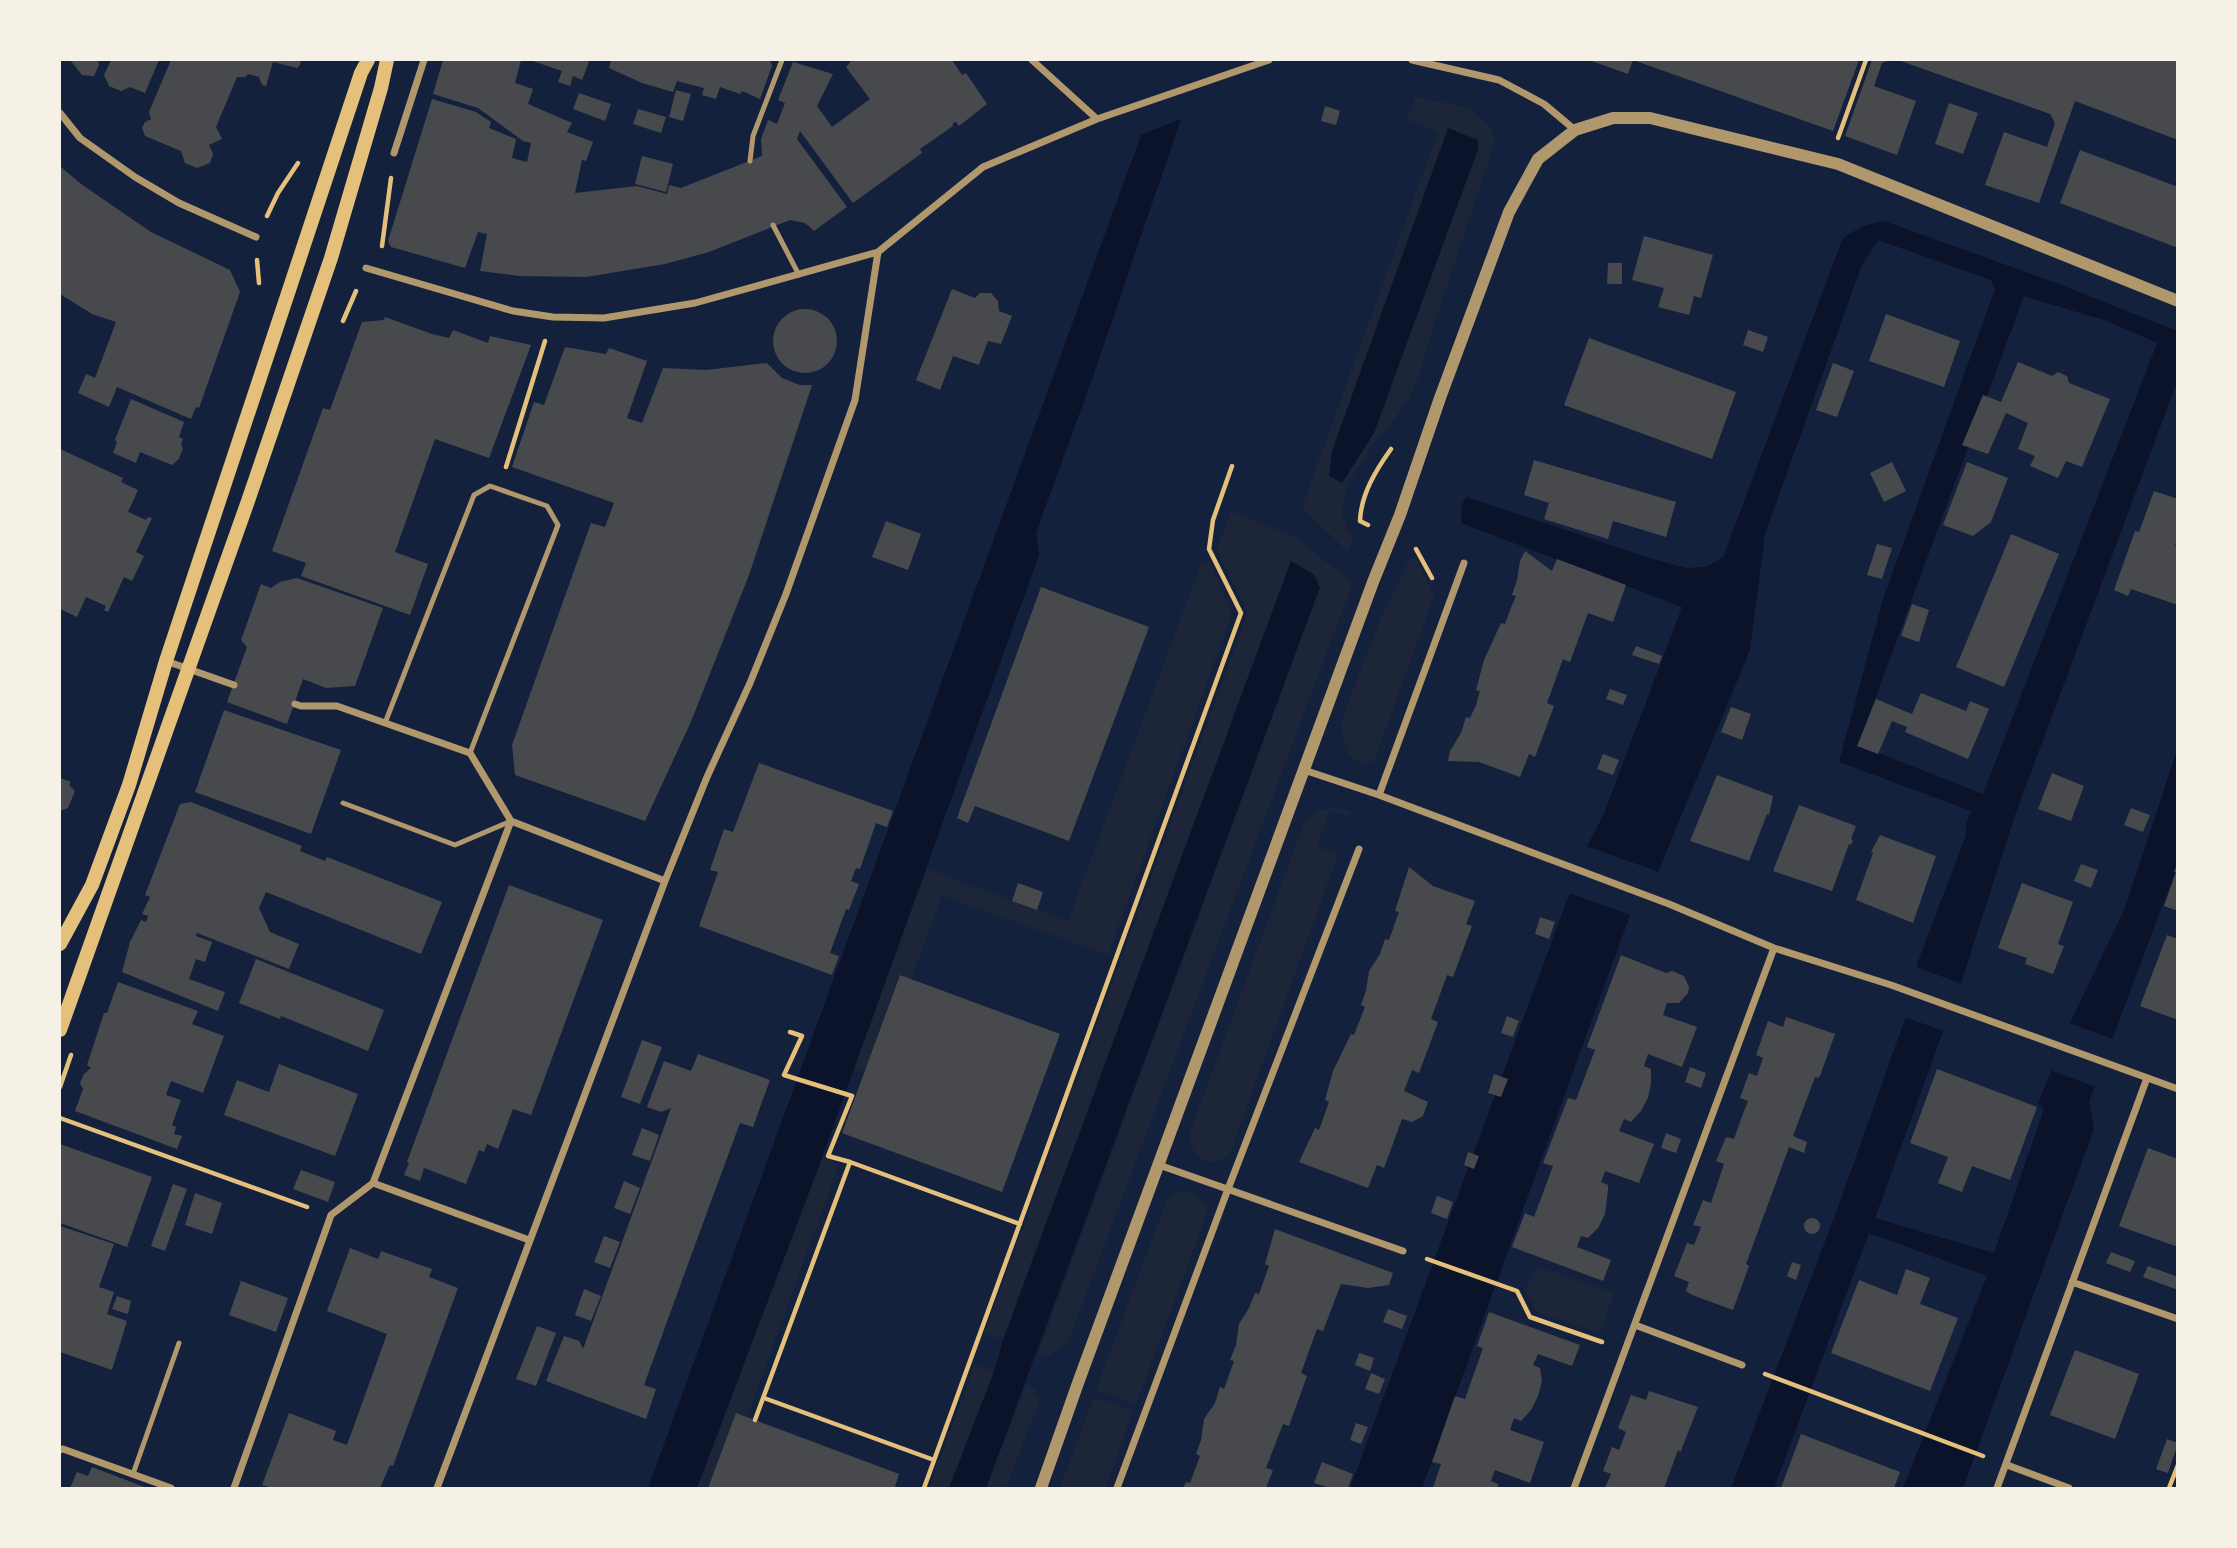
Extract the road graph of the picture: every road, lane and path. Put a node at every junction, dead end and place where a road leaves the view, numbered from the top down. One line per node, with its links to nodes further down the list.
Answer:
1 (368, 60): 26 (main road)
2 (387, 60): 27 (main road)
3 (424, 60): 12 (street)
4 (782, 60): 13 (lane)
5 (1032, 60): 10 (street)
6 (1269, 60): 10 (street)
7 (1412, 60): 11 (street)
8 (1866, 60): 14 (path)
9 (60, 113): 16 (street)
10 (1097, 119): 17 (street)
11 (1575, 130): 14 (street); 32 (street)
12 (394, 153): 19 (path)
13 (750, 161)
14 (1829, 162): 21 (street)
15 (773, 225): 20 (lane)
16 (256, 237)
17 (878, 252): 20 (street); 37 (street)
18 (366, 268): 19 (street)
19 (378, 271): 22 (street)
20 (799, 275): 22 (street)
21 (2178, 301)
22 (553, 317): 24 (path)
23 (1232, 466): 50 (path)
24 (499, 489): 30 (lane); 31 (lane)
25 (1464, 563): 33 (street)
26 (166, 661): 27 (street); 38 (main road)
27 (189, 670): 28 (street); 40 (main road)
28 (234, 685)
29 (295, 704): 30 (street)
30 (386, 723): 31 (street)
31 (470, 753): 35 (street)
32 (1304, 770): 33 (street); 46 (street)
33 (1379, 795): 39 (street)
34 (343, 803): 35 (lane)
35 (510, 821): 37 (street); 47 (street)
36 (1359, 849): 48 (street)
37 (665, 881): 51 (street)
38 (60, 944)
39 (1774, 948): 42 (street); 56 (street)
40 (60, 1030)
41 (790, 1032): 45 (path)
42 (2147, 1078): 43 (street); 54 (street)
43 (2178, 1089)
44 (60, 1118): 49 (path)
45 (850, 1162): 50 (path); 61 (path)
46 (1159, 1165): 48 (street); 73 (street)
47 (373, 1183): 49 (street); 51 (street)
48 (1228, 1189): 52 (street); 74 (street)
49 (331, 1215): 70 (street)
50 (1020, 1224): 65 (path)
51 (530, 1240): 71 (street)
52 (1402, 1251)
53 (1434, 1261): 58 (path)
54 (2072, 1282): 55 (street); 66 (street)
55 (2178, 1319)
56 (1635, 1325): 58 (street); 59 (street)
57 (179, 1343): 68 (lane)
58 (1626, 1350): 75 (street)
59 (1742, 1365)
60 (1761, 1373): 64 (path)
61 (764, 1398): 62 (path); 65 (path)
62 (755, 1420)
63 (60, 1450): 68 (street)
64 (1982, 1456)
65 (934, 1461): 72 (path)
66 (2007, 1465): 76 (street); 77 (street)
67 (2178, 1465): 78 (path)
68 (133, 1474): 69 (street)
69 (171, 1489)
70 (234, 1489)
71 (437, 1489)
72 (924, 1489)
73 (1041, 1489)
74 (1116, 1489)
75 (1574, 1489)
76 (1997, 1489)
77 (2069, 1489)
78 (2169, 1489)

